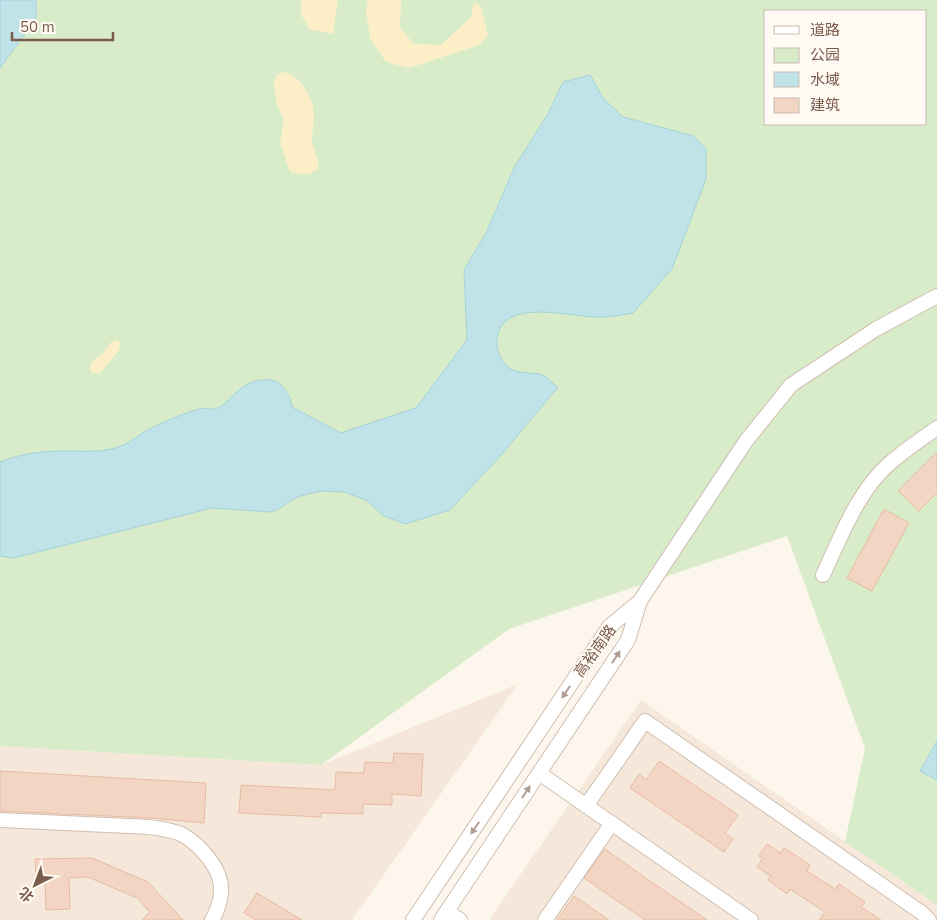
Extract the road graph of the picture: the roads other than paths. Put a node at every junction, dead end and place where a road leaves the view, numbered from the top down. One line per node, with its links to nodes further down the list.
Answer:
1 (937, 296): 4 (street)
2 (937, 428): 3 (street)
3 (823, 575)
4 (640, 601): 5 (street, 高裕南路, one-way to 4); 11 (street, 高裕南路, one-way to 11)
5 (539, 773): 6 (street); 9 (street, 高裕南路, one-way to 5)
6 (586, 806): 8 (street); 15 (street)
7 (0, 820): 10 (street)
8 (612, 823): 13 (street); 14 (street)
9 (444, 915): 12 (street)
10 (212, 920)
11 (413, 920)
12 (460, 920)
13 (545, 920)
14 (751, 920)
15 (929, 920)

